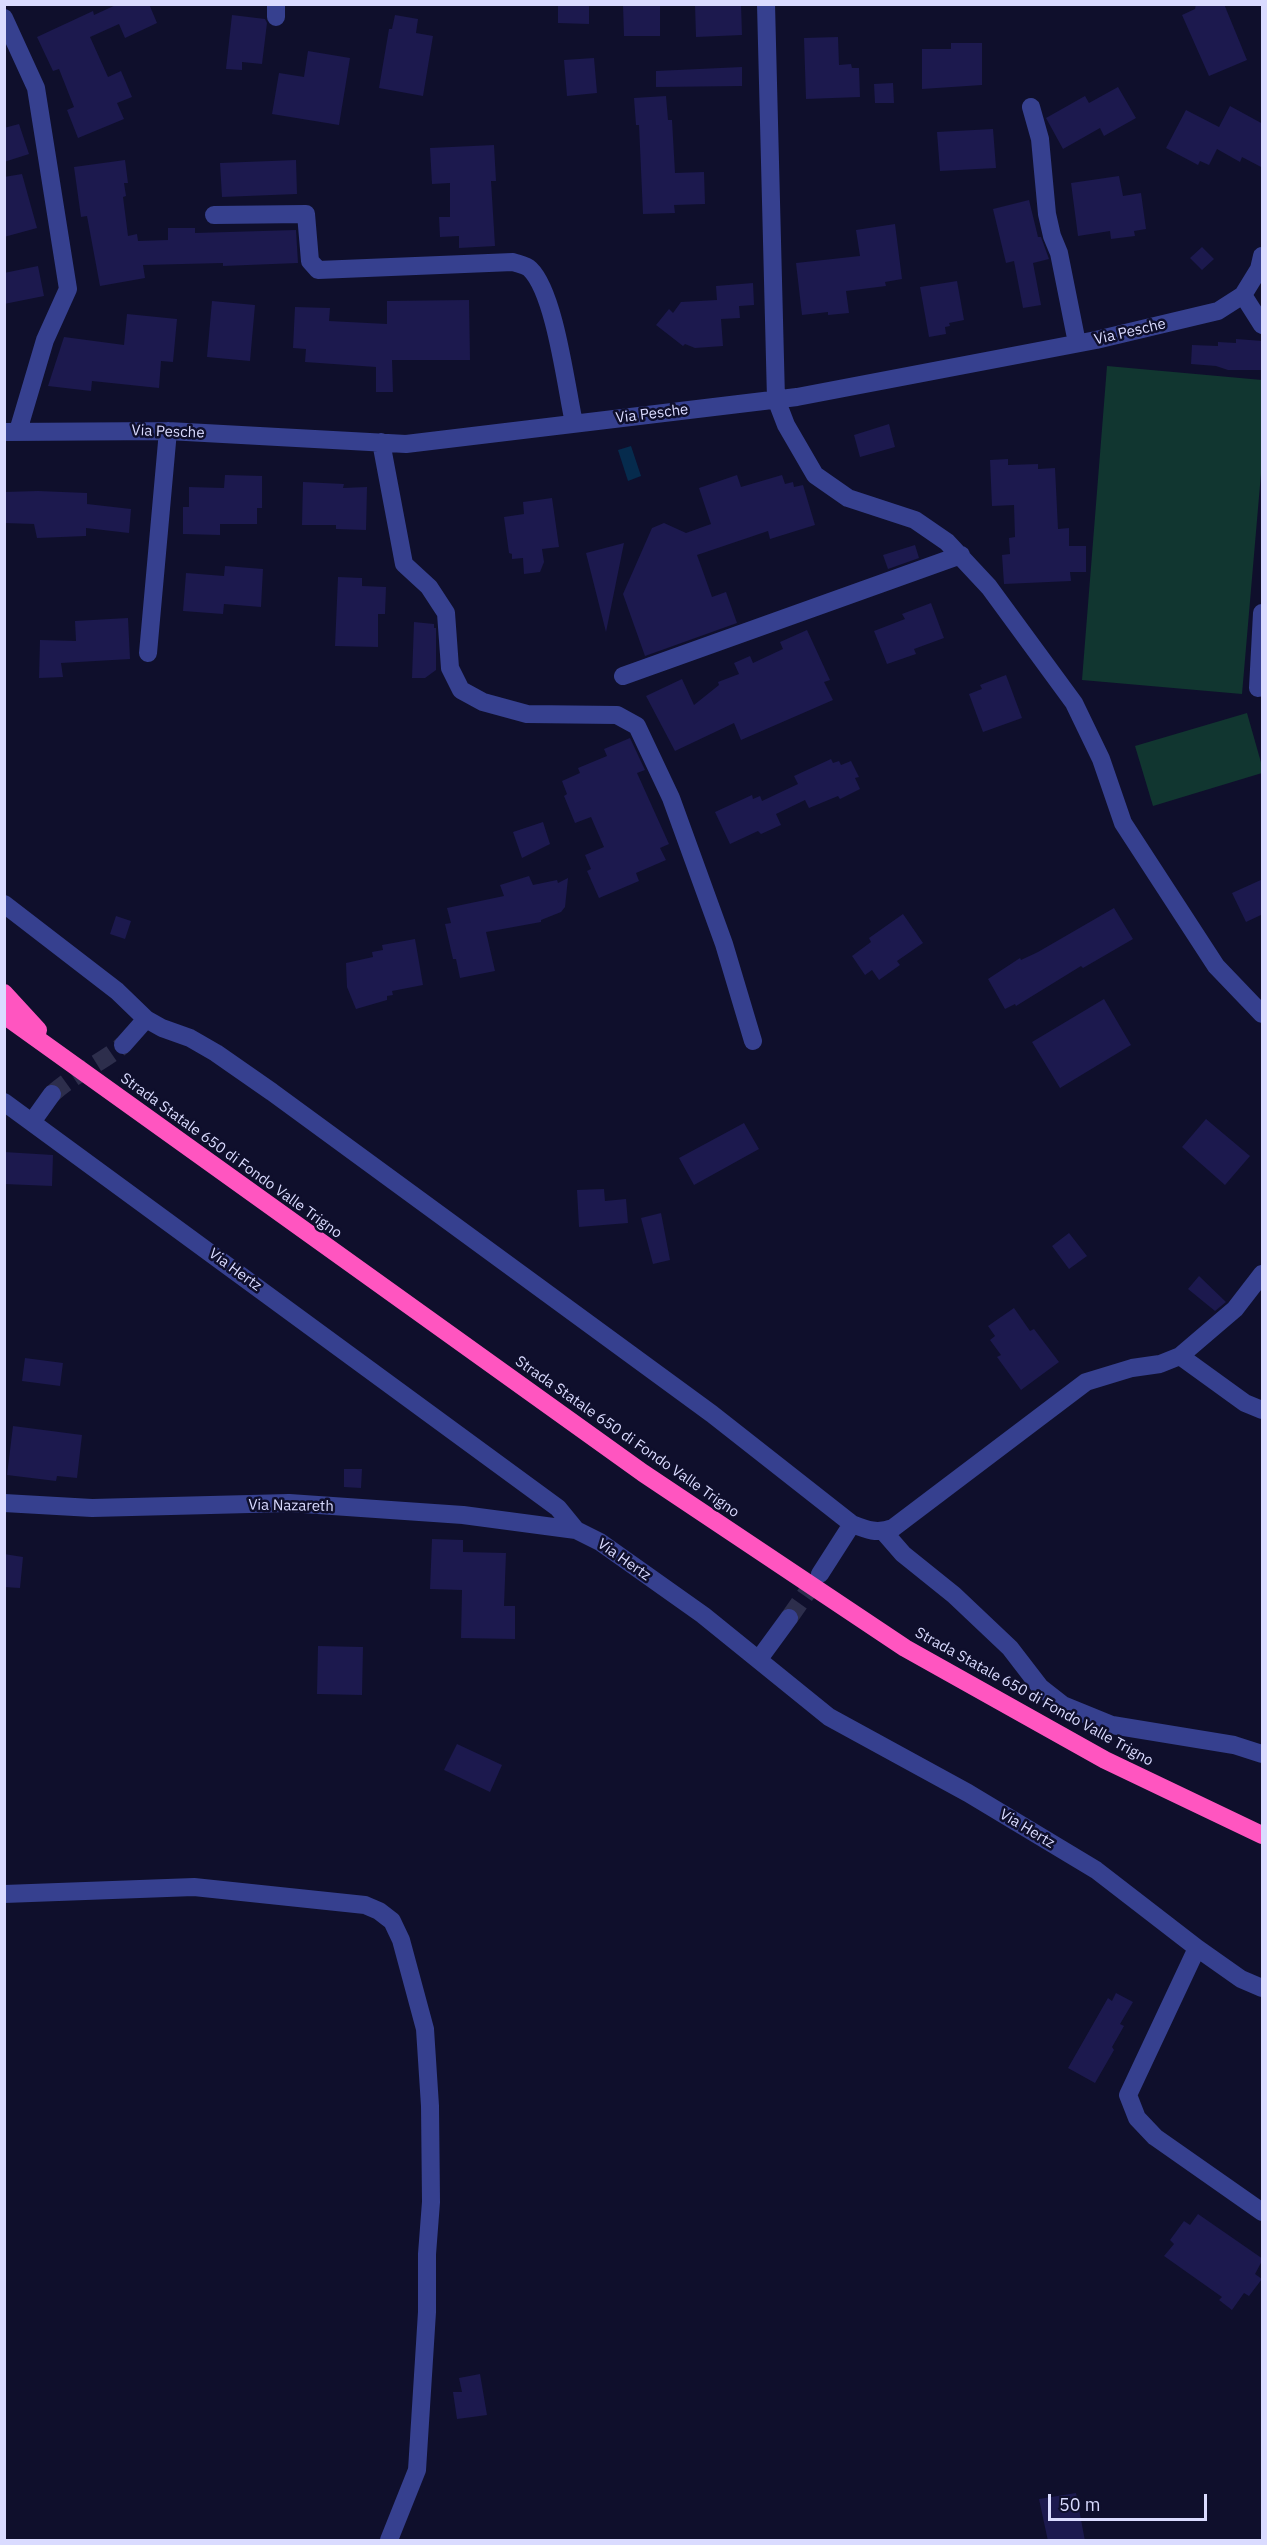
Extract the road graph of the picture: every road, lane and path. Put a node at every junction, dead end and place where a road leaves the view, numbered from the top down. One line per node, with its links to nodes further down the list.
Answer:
1 (766, 4): 9 (street)
2 (4, 18): 11 (street)
3 (1031, 107): 8 (street)
4 (214, 215): 10 (street)
5 (1263, 256): 6 (street, Via Pesche)
6 (1243, 295): 7 (street); 8 (street, Via Pesche)
7 (1263, 325)
8 (1077, 343): 9 (street, Via Pesche)
9 (776, 399): 10 (street, Via Pesche); 14 (street)
10 (574, 423): 13 (street, Via Pesche)
11 (11, 431): 12 (street, Via Pesche)
12 (168, 431): 13 (street, Via Pesche); 16 (street)
13 (381, 442): 24 (street)
14 (961, 555): 17 (street); 21 (street)
15 (1263, 613): 18 (street)
16 (148, 653)
17 (623, 676)
18 (1258, 688)
19 (4, 903): 23 (street)
20 (4, 993): 26 (highway)
21 (1263, 1014)
22 (4, 1015): 26 (highway, Strada Statale 650 di Fondo Valle Trigno)
23 (146, 1019): 25 (street); 34 (street)
24 (753, 1041)
25 (123, 1045)
26 (68, 1062): 41 (highway, Strada Statale 650 di Fondo Valle Trigno)
27 (52, 1094): 29 (street)
28 (4, 1102): 29 (street, Via Hertz)
29 (32, 1122): 35 (street, Via Hertz)
30 (1263, 1274): 31 (street)
31 (1180, 1356): 32 (street); 36 (street)
32 (1263, 1410)
33 (4, 1503): 35 (street, Via Nazareth)
34 (852, 1524): 36 (street); 37 (street)
35 (576, 1530): 39 (street, Via Hertz)
36 (883, 1532): 40 (street)
37 (820, 1574)
38 (789, 1618): 39 (street)
39 (759, 1659): 43 (street, Via Hertz)
40 (1263, 1754)
41 (1263, 1835)
42 (4, 1894): 46 (street)
43 (1197, 1948): 44 (street, Via Hertz); 45 (street)
44 (1263, 1988)
45 (1263, 2212)
46 (389, 2541)

